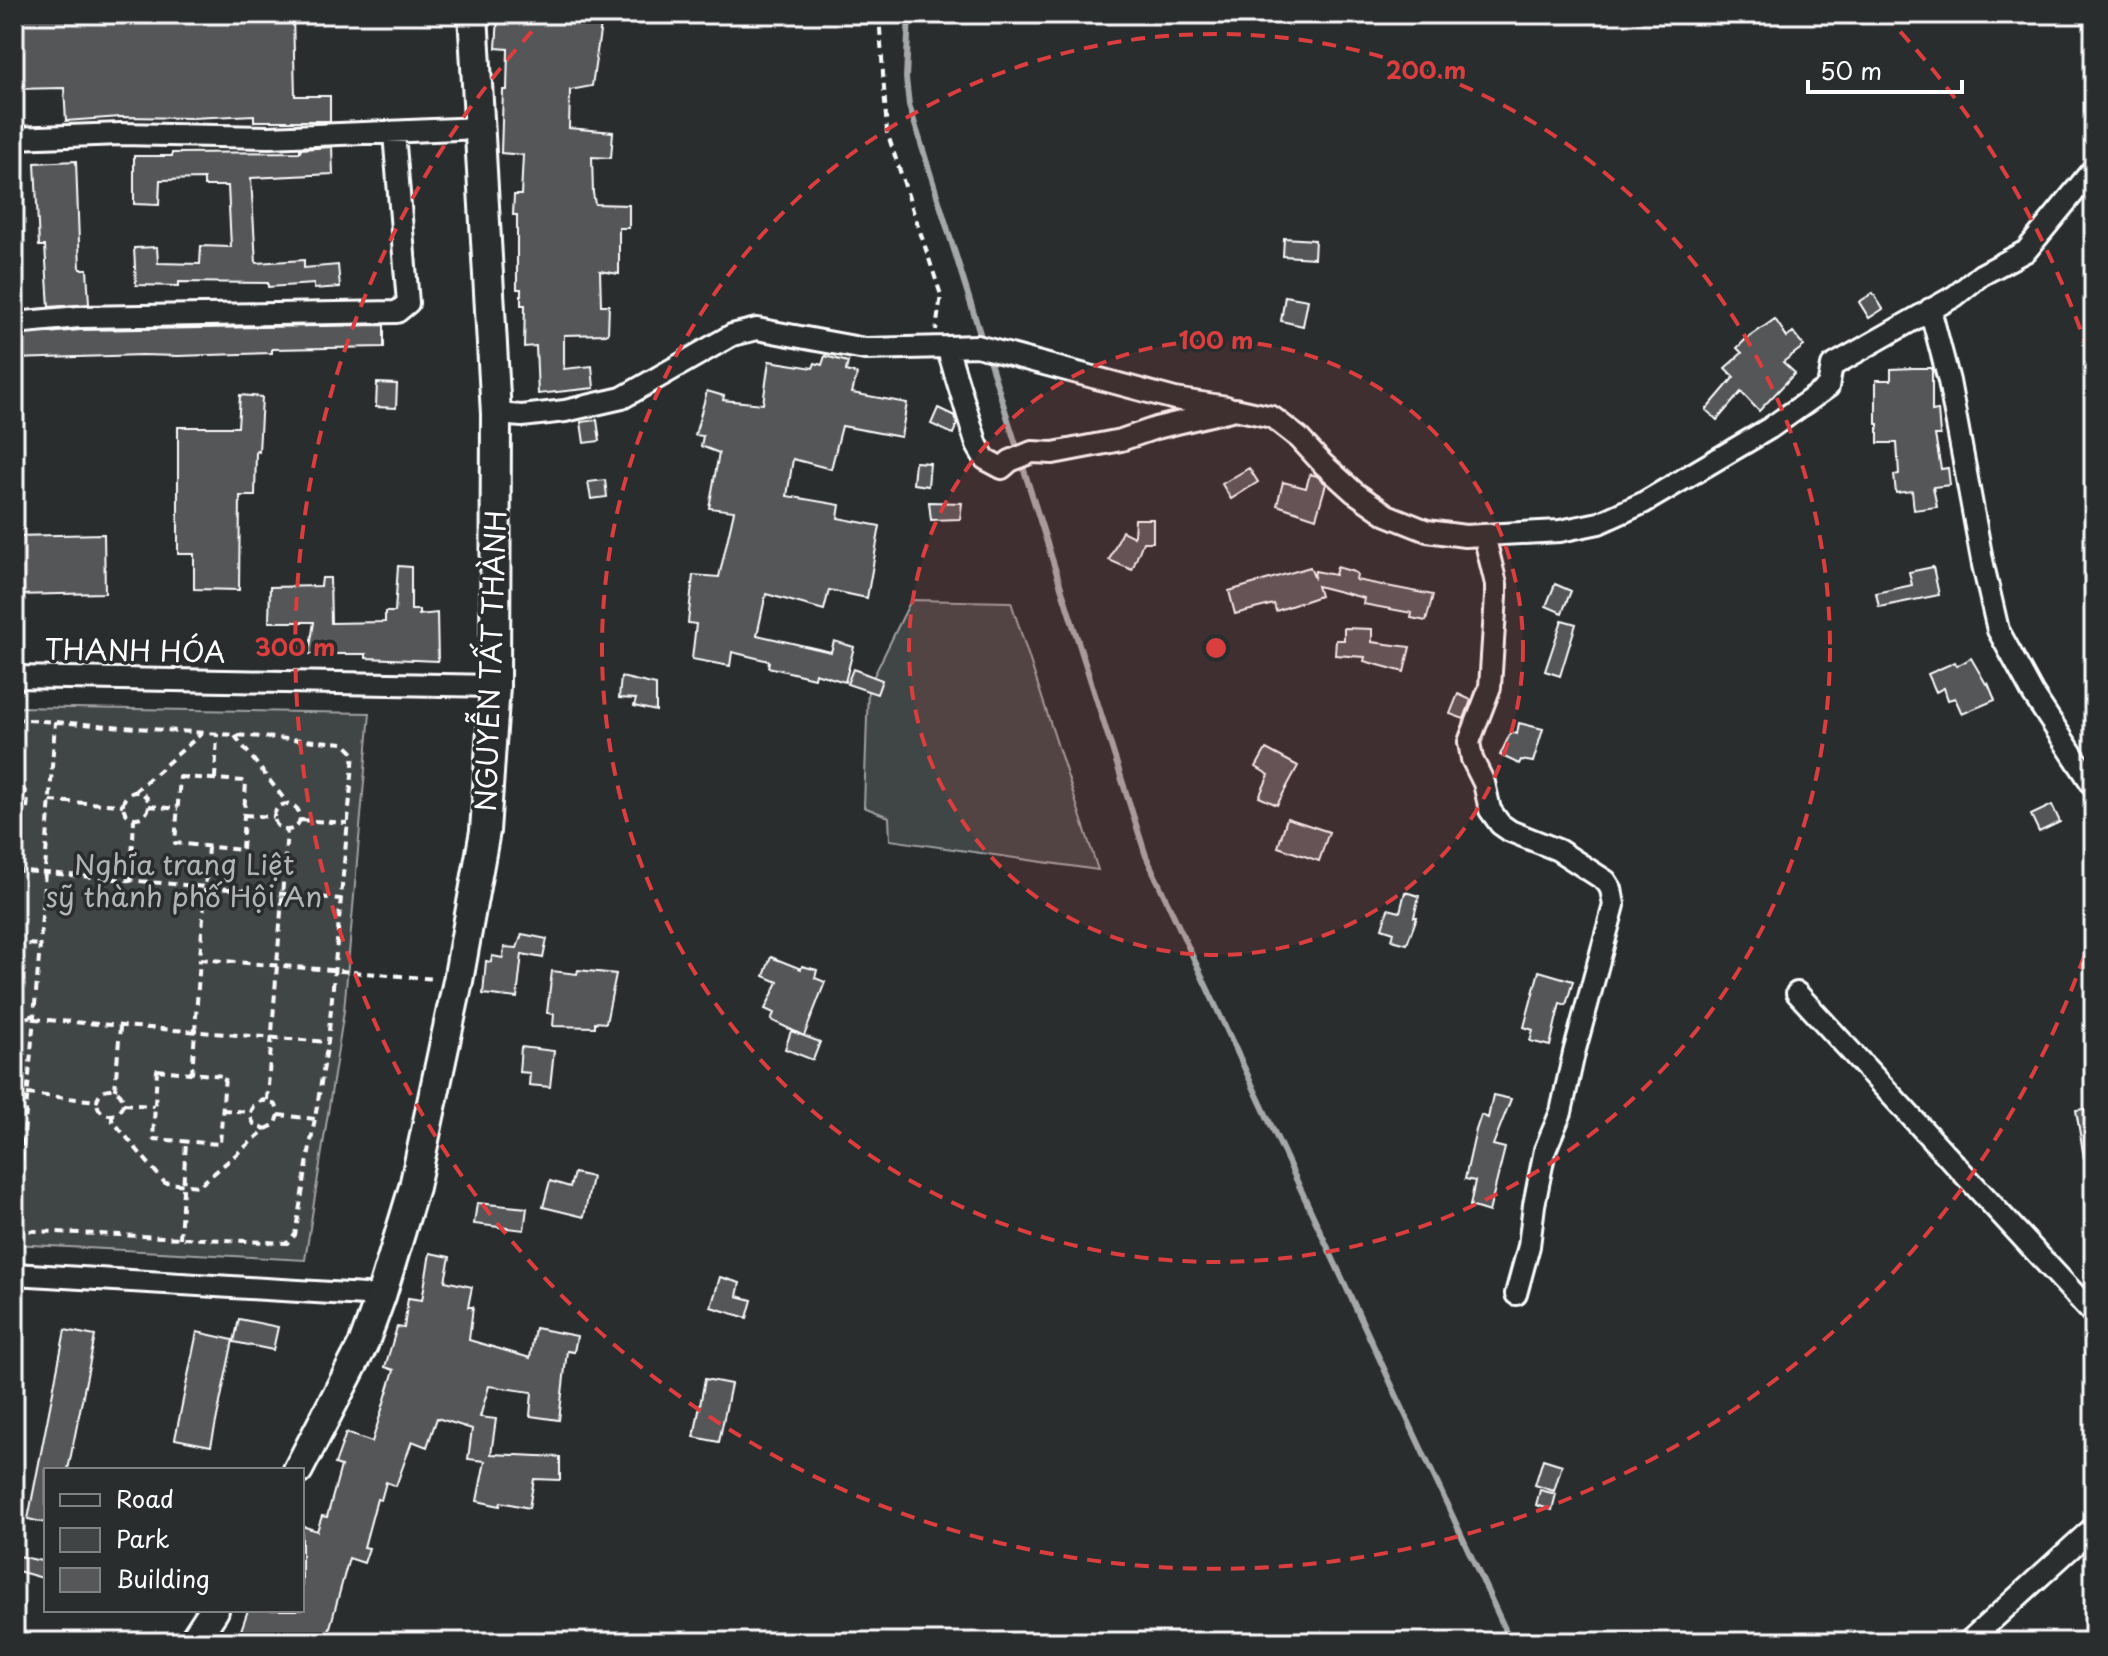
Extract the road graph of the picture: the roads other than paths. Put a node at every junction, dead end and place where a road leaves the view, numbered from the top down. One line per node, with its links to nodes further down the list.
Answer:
1 (473, 14): 2 (main road, NGUYỄN TẤT THÀNH)
2 (480, 128): 3 (street); 10 (main road, NGUYỄN TẤT THÀNH)
3 (394, 133): 4 (street); 7 (street)
4 (14, 138)
5 (2094, 168): 6 (street)
6 (1930, 309): 11 (street); 14 (street)
7 (14, 323)
8 (940, 346): 9 (street); 9 (street); 10 (street)
9 (1235, 409): 11 (street)
10 (496, 414): 13 (main road, NGUYỄN TẤT THÀNH)
11 (1484, 535): 17 (street)
12 (14, 677): 13 (street, THANH HÓA)
13 (495, 686): 18 (main road, NGUYỄN TẤT THÀNH)
14 (2094, 787)
15 (1797, 993): 19 (street)
16 (14, 1274): 18 (street)
17 (1516, 1294)
18 (381, 1296): 20 (main road, NGUYỄN TẤT THÀNH)
19 (2094, 1315)
20 (299, 1468)
21 (2094, 1527): 24 (street)
22 (213, 1612): 23 (main road)
23 (193, 1642)
24 (1968, 1642)

